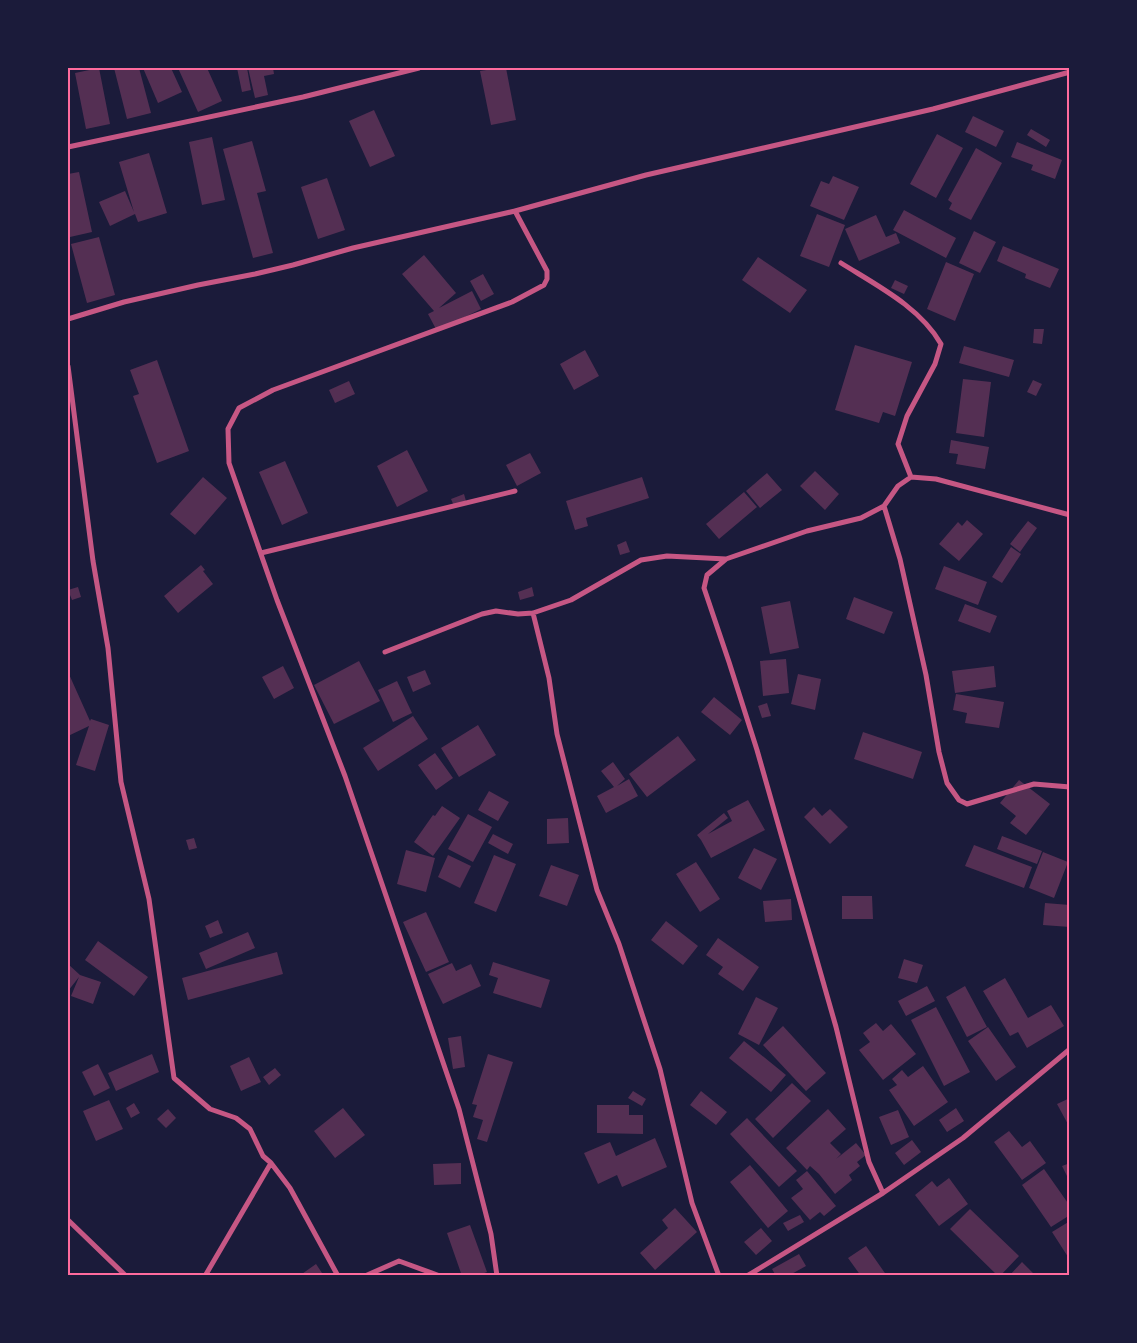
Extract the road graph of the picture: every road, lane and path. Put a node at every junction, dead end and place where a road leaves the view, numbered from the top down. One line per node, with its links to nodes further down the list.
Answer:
1 (419, 68): 3 (street)
2 (1070, 72): 4 (street)
3 (68, 147)
4 (515, 210): 6 (street); 12 (street)
5 (841, 263): 8 (street)
6 (68, 319)
7 (68, 366): 18 (street)
8 (911, 477): 10 (street); 11 (street)
9 (515, 491): 12 (street)
10 (884, 506): 13 (street); 16 (street)
11 (1070, 515)
12 (261, 554): 26 (street)
13 (726, 559): 14 (street); 19 (street)
14 (533, 614): 15 (street); 27 (street)
15 (384, 652)
16 (1070, 786)
17 (1070, 1049): 19 (street)
18 (271, 1164): 22 (street); 23 (street)
19 (883, 1193): 28 (street)
20 (68, 1220): 21 (street)
21 (126, 1276)
22 (205, 1276)
23 (338, 1276)
24 (365, 1276): 25 (street)
25 (440, 1276)
26 (498, 1276)
27 (719, 1276)
28 (747, 1276)

